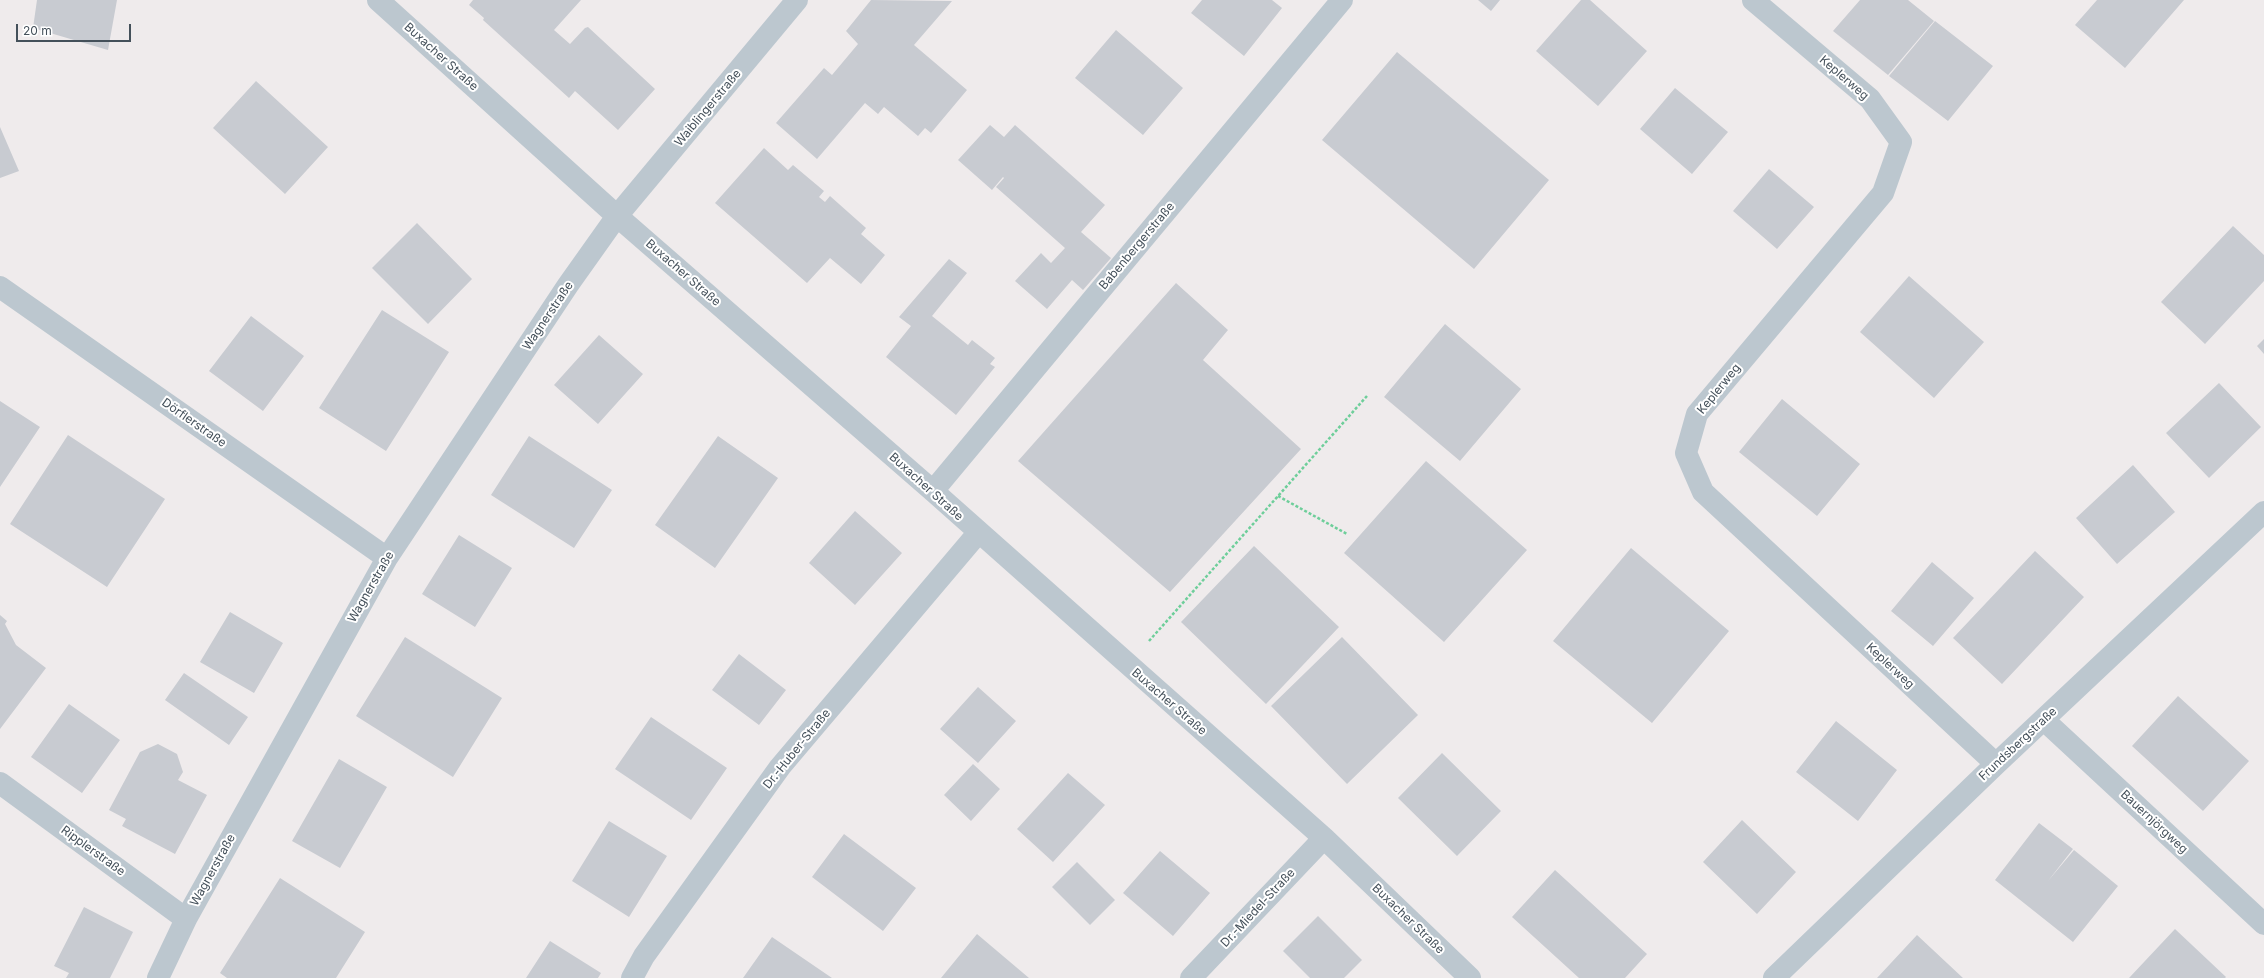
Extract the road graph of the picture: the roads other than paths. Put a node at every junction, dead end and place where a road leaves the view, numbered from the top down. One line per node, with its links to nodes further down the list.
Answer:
1 (378, 0): 5 (street, Buxacher Straße)
2 (797, 0): 5 (street, Waiblingerstraße)
3 (1342, 0): 7 (street, Babenbergerstraße)
4 (1753, 0): 12 (street, Keplerweg)
5 (617, 216): 7 (street, Buxacher Straße); 10 (street, Wagnerstraße)
6 (0, 287): 10 (street, Dörflerstraße)
7 (933, 491): 9 (street, Buxacher Straße)
8 (2264, 512): 11 (street, Frundsbergstraße)
9 (978, 533): 14 (street, Buxacher Straße); 18 (street, Dr.-Huber-Straße)
10 (387, 558): 15 (street, Wagnerstraße)
11 (2044, 720): 12 (street, Frundsbergstraße); 16 (street, Bauernjörgweg)
12 (1996, 764): 21 (street, Frundsbergstraße)
13 (0, 783): 15 (street, Ripplerstraße)
14 (1324, 838): 19 (street, Dr.-Miedel-Straße); 20 (street, Buxacher Straße)
15 (186, 918): 17 (street, Wagnerstraße)
16 (2264, 924)
17 (158, 978)
18 (632, 978)
19 (1192, 978)
20 (1470, 978)
21 (1774, 978)

